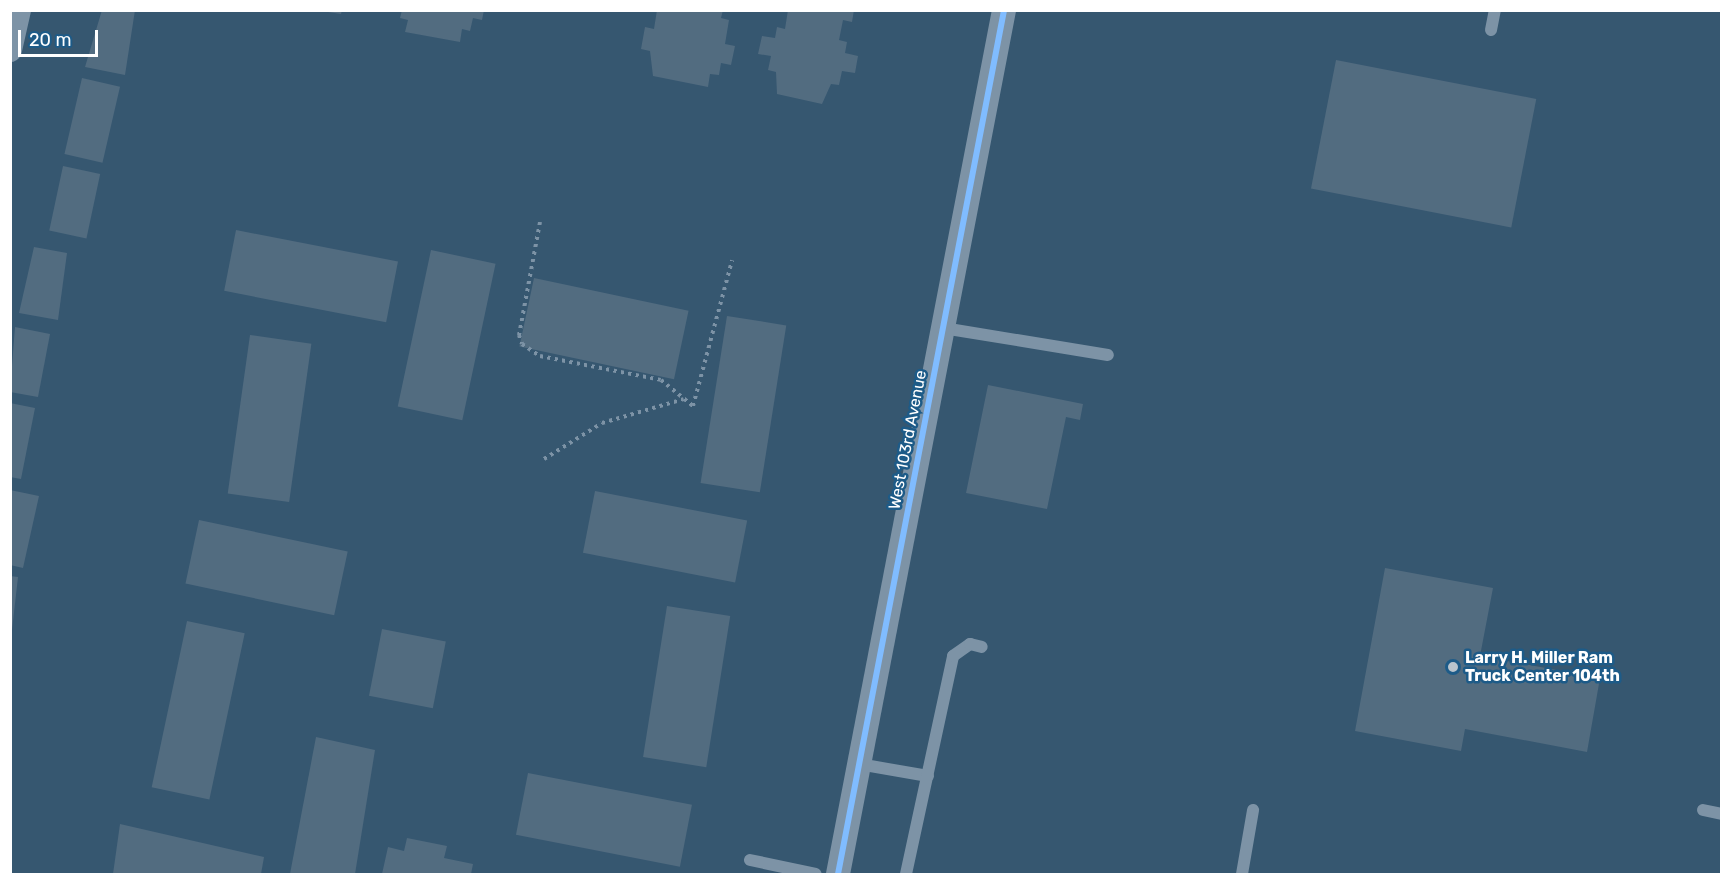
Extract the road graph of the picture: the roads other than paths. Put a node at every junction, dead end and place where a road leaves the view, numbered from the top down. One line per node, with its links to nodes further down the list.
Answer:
1 (19, 10): 5 (street)
2 (1004, 10): 6 (street, West 103rd Avenue)
3 (1495, 10): 4 (lane)
4 (1491, 30)
5 (10, 50)
6 (943, 328): 7 (lane); 9 (street, West 103rd Avenue)
7 (1108, 355)
8 (982, 647): 10 (lane)
9 (859, 764): 10 (lane); 16 (street, West 103rd Avenue)
10 (928, 776): 17 (lane)
11 (1253, 810): 18 (lane)
12 (1703, 810): 13 (lane)
13 (1722, 814)
14 (750, 860): 15 (lane)
15 (816, 874)
16 (838, 874)
17 (906, 874)
18 (1242, 874)

